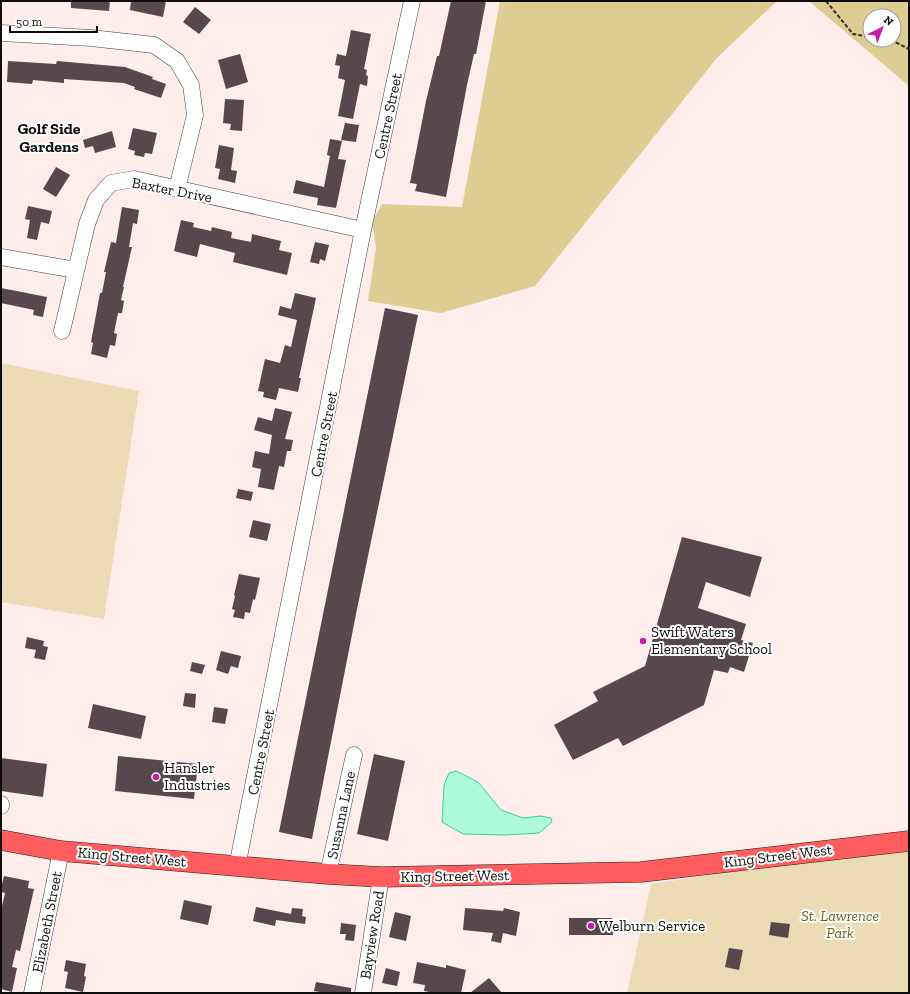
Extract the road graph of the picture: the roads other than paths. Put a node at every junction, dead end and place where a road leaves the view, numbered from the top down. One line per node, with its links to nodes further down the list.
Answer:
1 (412, 1): 4 (street, Centre Street)
2 (1, 33): 3 (street)
3 (177, 189): 4 (street, Baxter Drive); 6 (street, Baxter Drive)
4 (364, 230): 12 (street, Centre Street)
5 (1, 256): 6 (street)
6 (76, 270): 7 (street, Baxter Drive)
7 (62, 331)
8 (354, 755): 13 (street, Susanna Lane)
9 (1, 840): 11 (main road, King Street West)
10 (909, 840): 14 (main road, King Street West)
11 (60, 851): 12 (main road, King Street West); 15 (street, Elizabeth Street)
12 (238, 867): 13 (main road, King Street West)
13 (328, 874): 14 (main road, King Street West)
14 (381, 877): 16 (street, Bayview Road)
15 (32, 993)
16 (363, 993)

